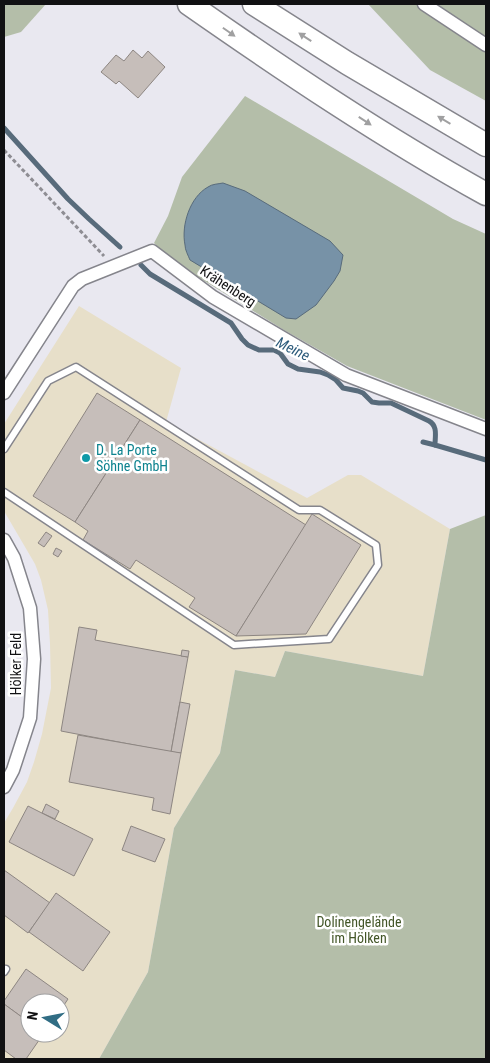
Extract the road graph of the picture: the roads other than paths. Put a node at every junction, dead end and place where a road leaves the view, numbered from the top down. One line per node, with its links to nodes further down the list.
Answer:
1 (189, 4): 6 (highway, one-way to 6)
2 (254, 4): 5 (highway, one-way to 2)
3 (424, 4): 4 (street)
4 (486, 45)
5 (486, 145)
6 (486, 194)
7 (4, 393): 8 (street, Krähenberg)
8 (486, 429)
9 (4, 449): 10 (lane)
10 (4, 492)
11 (4, 540): 12 (street, Hölker Feld)
12 (4, 787)

